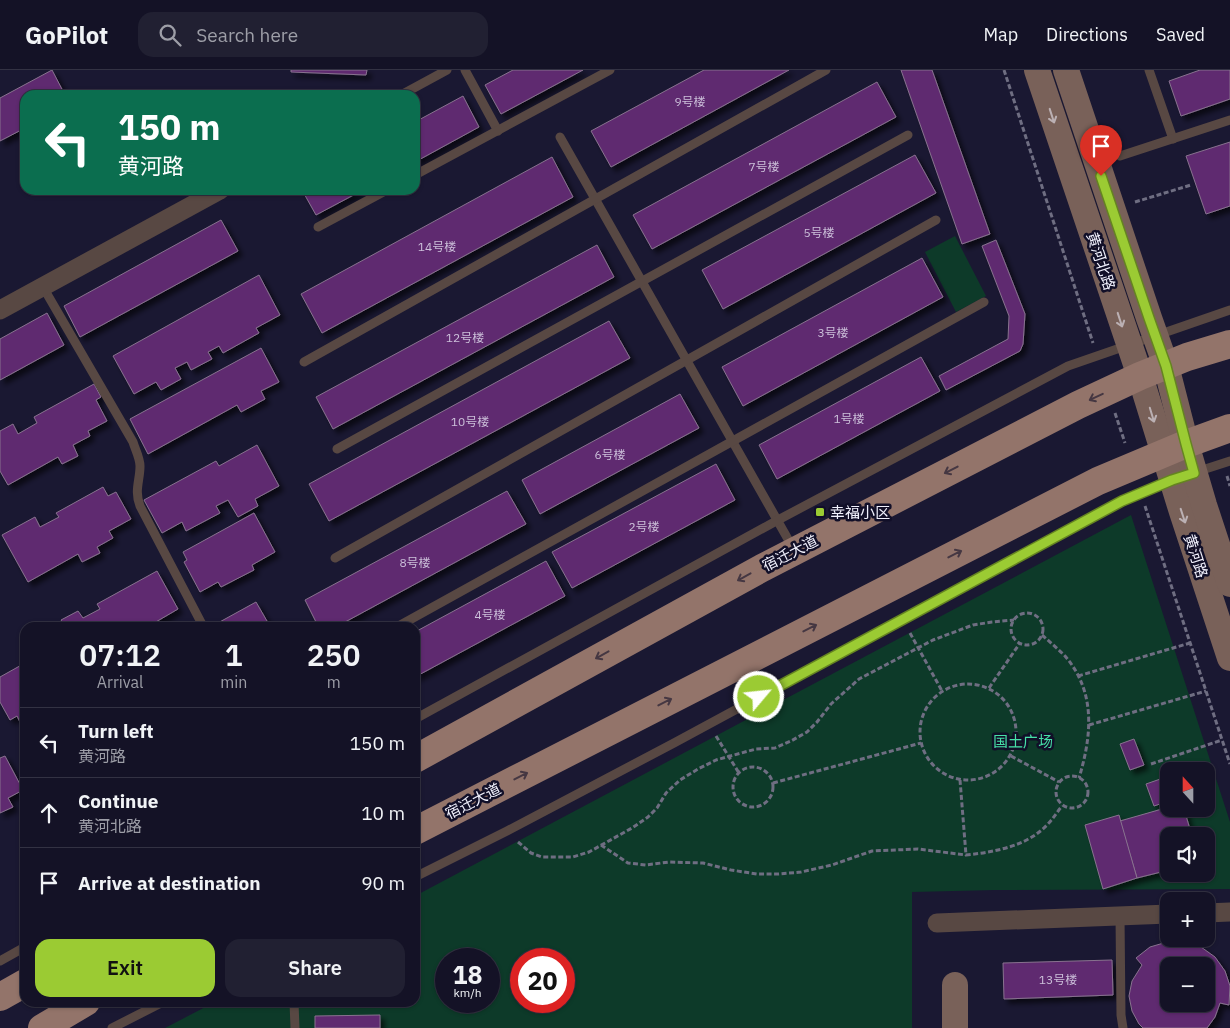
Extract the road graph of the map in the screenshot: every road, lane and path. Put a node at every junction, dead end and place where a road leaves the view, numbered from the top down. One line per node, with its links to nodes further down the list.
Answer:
1 (447, 70): 9 (lane)
2 (465, 70): 11 (lane)
3 (610, 70): 11 (lane)
4 (826, 70): 20 (lane)
5 (1004, 70): 32 (path)
6 (1037, 70): 31 (main road, 黄河北路, one-way to 31)
7 (1066, 70): 29 (main road, 黄河北路)
8 (1149, 70): 14 (lane)
9 (410, 90)
10 (1230, 120): 14 (lane)
11 (498, 130): 16 (lane)
12 (908, 134): 24 (lane)
13 (560, 137): 20 (lane)
14 (1173, 139): 15 (lane)
15 (1120, 156)
16 (420, 172)
17 (1191, 184): 21 (path)
18 (211, 195): 25 (street)
19 (379, 195): 23 (lane)
20 (596, 199): 24 (lane); 34 (lane)
21 (1136, 202)
22 (936, 220): 33 (lane)
23 (318, 227)
24 (642, 281): 33 (lane); 40 (lane)
25 (43, 287): 27 (street); 52 (lane)
26 (984, 302): 39 (lane)
27 (0, 310)
28 (1230, 310): 29 (lane)
29 (1155, 336): 31 (lane); 35 (main road, 黄河北路)
30 (1230, 344): 35 (main road, 宿迁大道)
31 (1129, 345): 32 (lane); 36 (main road, 黄河北路)
32 (1097, 356): 46 (lane)
33 (687, 360): 39 (lane); 48 (lane)
34 (304, 362)
35 (1166, 366): 36 (main road, 宿迁大道); 41 (main road, 黄河北路)
36 (1140, 376): 37 (main road, 宿迁大道); 41 (main road, 黄河北路, one-way to 41)
37 (1108, 391): 43 (path); 47 (main road, 宿迁大道, one-way to 47)
38 (1230, 428): 41 (main road, 宿迁大道)
39 (732, 440): 46 (lane); 53 (lane)
40 (337, 448)
41 (1175, 449): 43 (main road, 宿迁大道); 44 (main road, 黄河路)
42 (1230, 461): 44 (lane)
43 (1132, 466): 79 (main road, 宿迁大道, one-way to 43)
44 (1183, 477): 45 (lane); 49 (main road, 黄河路); 58 (main road, 黄河路, one-way to 58)
45 (1141, 493): 50 (lane); 56 (path)
46 (778, 520): 47 (lane); 63 (lane)
47 (795, 551): 68 (main road, 宿迁大道, one-way to 68)
48 (335, 558)
49 (1230, 584)
50 (903, 619): 57 (path); 64 (lane)
51 (1014, 620): 54 (path); 55 (path); 57 (path)
52 (201, 622)
53 (406, 622)
54 (1042, 635): 55 (path); 59 (path)
55 (1020, 643): 60 (path)
56 (1190, 643): 59 (path); 62 (path)
57 (918, 647): 61 (path); 70 (path)
58 (1230, 658)
59 (1078, 676): 65 (path)
60 (989, 688): 61 (path); 69 (path)
61 (942, 691): 67 (path)
62 (1206, 691): 65 (path); 66 (path)
63 (420, 716)
64 (709, 724): 70 (path); 80 (lane)
65 (1089, 725): 74 (path)
66 (1222, 740): 71 (path); 72 (path)
67 (922, 743): 75 (path); 77 (path)
68 (420, 756)
69 (1011, 756): 75 (path); 76 (path)
70 (728, 757): 73 (path); 81 (path)
71 (1151, 764)
72 (1230, 764)
73 (739, 774): 77 (path); 77 (path)
74 (1079, 778): 76 (path); 78 (path)
75 (960, 780): 82 (path)
76 (1060, 782): 78 (path)
77 (773, 783)
78 (1062, 806): 82 (path)
79 (420, 827)
80 (507, 831): 81 (path); 83 (lane)
81 (601, 845): 82 (path)
82 (966, 855)
83 (420, 874)
84 (1215, 912): 85 (street)
85 (1230, 912)
86 (1160, 914): 87 (street)
87 (1120, 916): 88 (street); 101 (lane)
88 (937, 923)
89 (20, 950): 90 (lane)
90 (0, 961)
91 (955, 985): 100 (main road)
92 (20, 986): 93 (main road)
93 (0, 997)
94 (78, 1007): 97 (main road)
95 (153, 1007): 98 (lane)
96 (294, 1007): 99 (lane)
97 (42, 1028)
98 (112, 1028)
99 (295, 1028)
100 (955, 1028)
101 (1124, 1028)

